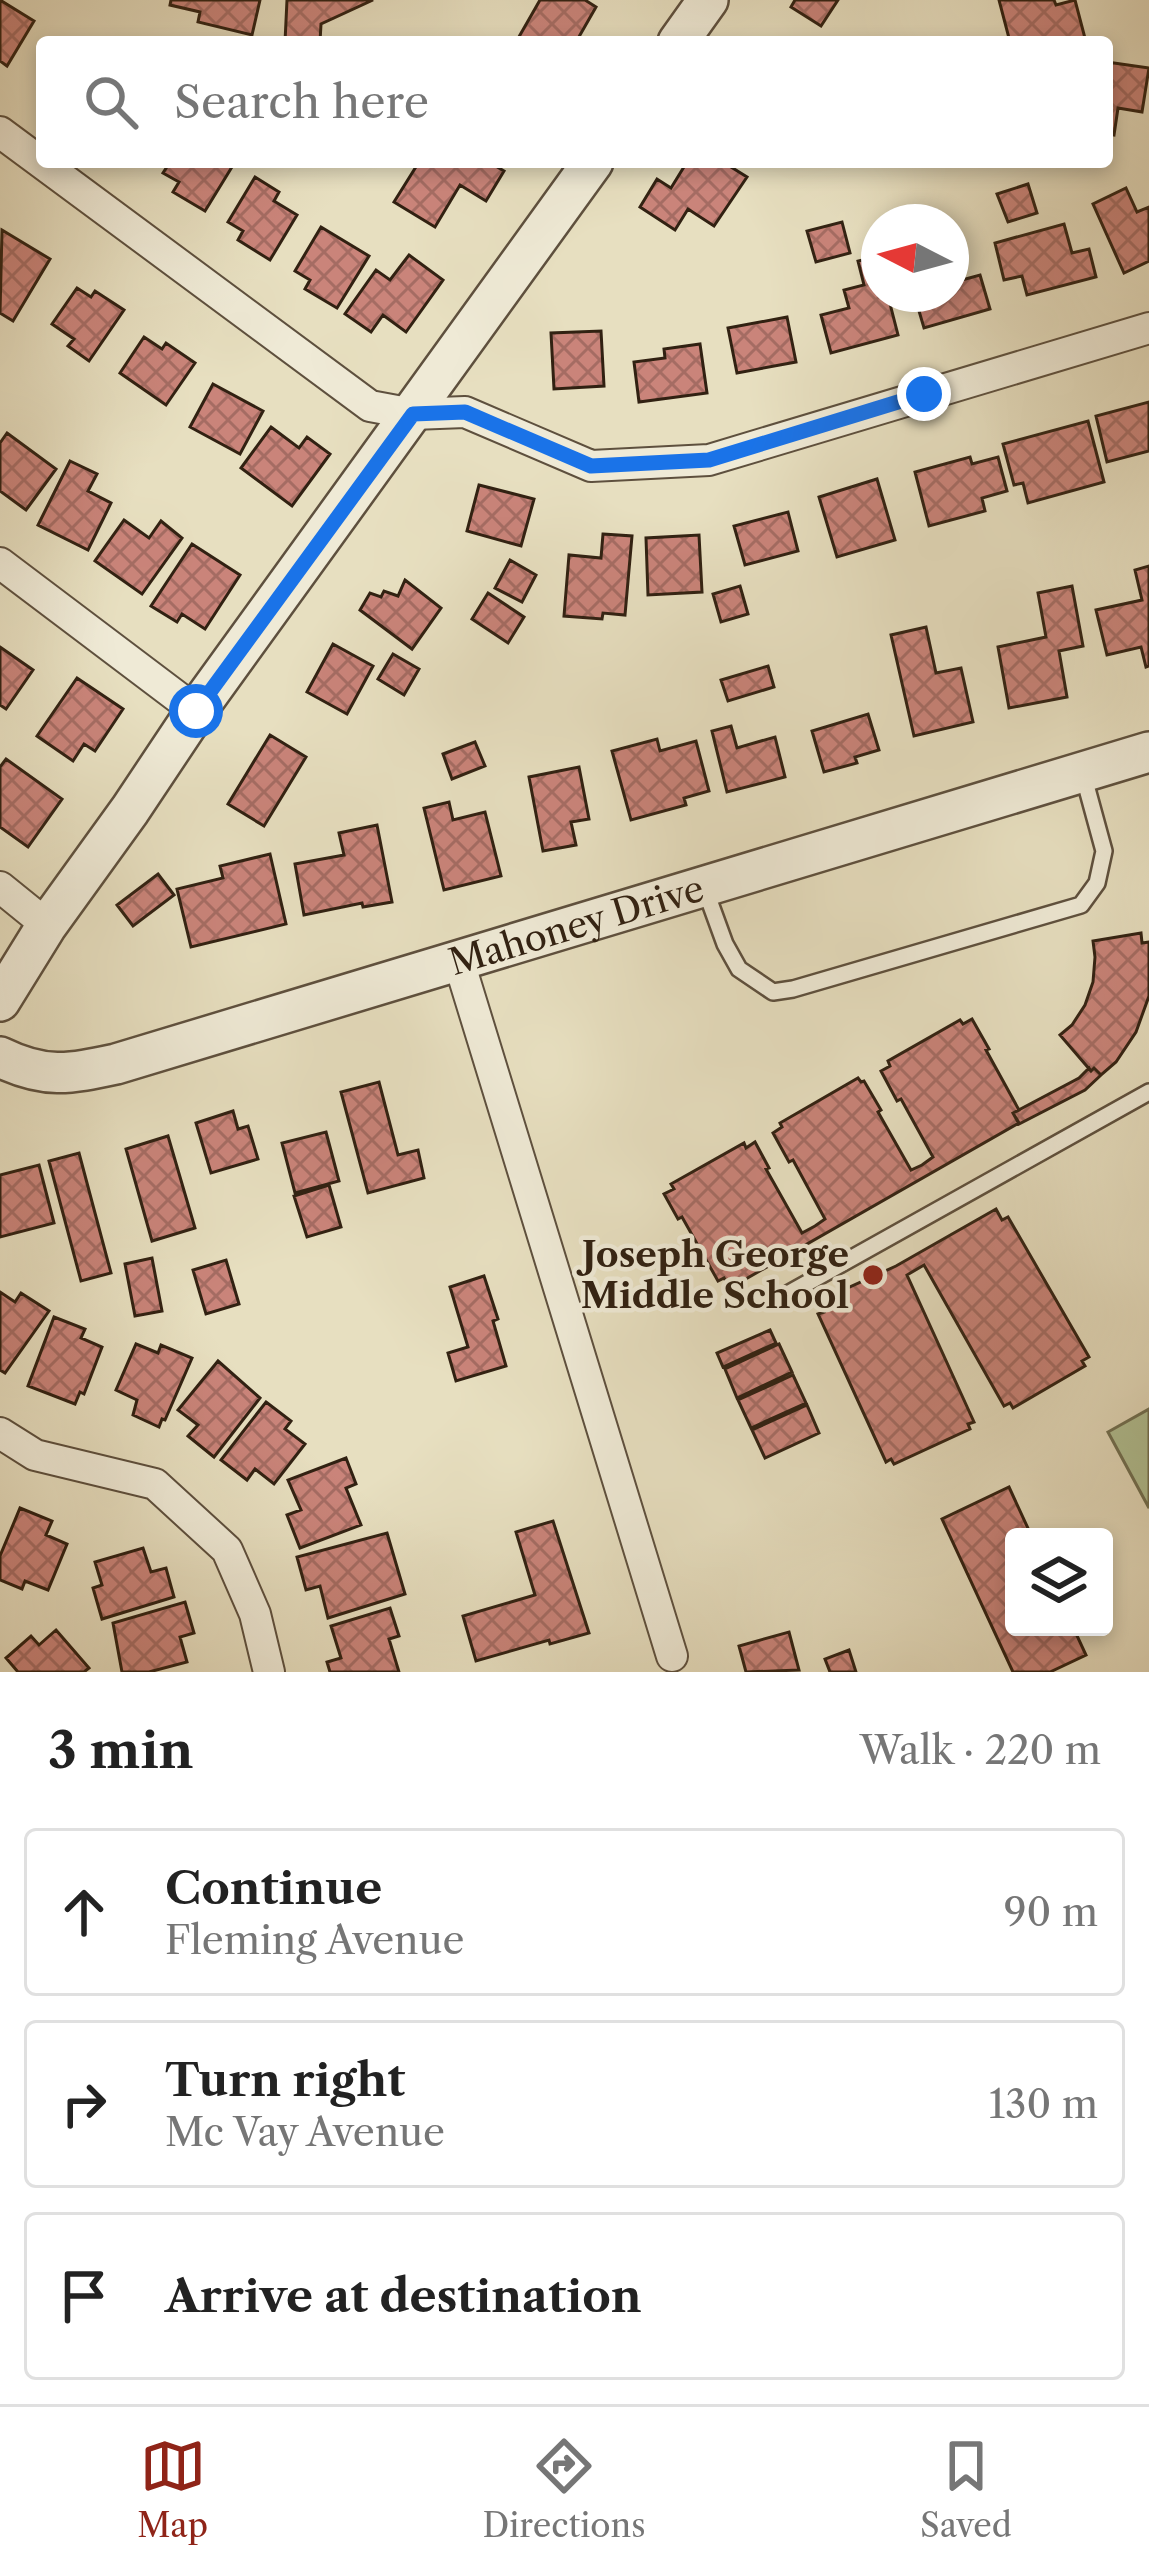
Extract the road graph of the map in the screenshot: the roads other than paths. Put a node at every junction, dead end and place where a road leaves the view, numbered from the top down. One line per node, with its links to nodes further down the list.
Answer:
1 (708, 0): 2 (street)
2 (682, 36)
3 (0, 132): 4 (street)
4 (36, 159)
5 (49, 168): 8 (street)
6 (589, 168): 8 (street)
7 (1149, 328): 8 (street)
8 (413, 414): 10 (street)
9 (0, 563): 10 (street)
10 (196, 711): 15 (street)
11 (1149, 752): 12 (street, Mahoney Drive)
12 (1082, 772): 14 (street, Mahoney Drive); 14 (lane)
13 (0, 886): 15 (street)
14 (704, 886): 16 (street, Mahoney Drive)
15 (47, 925): 17 (street)
16 (459, 962): 18 (street, Mahoney Drive); 22 (street)
17 (0, 1001)
18 (0, 1058)
19 (1149, 1092): 20 (lane)
20 (775, 1300)
21 (0, 1432): 23 (street)
22 (674, 1664)
23 (269, 1672)

